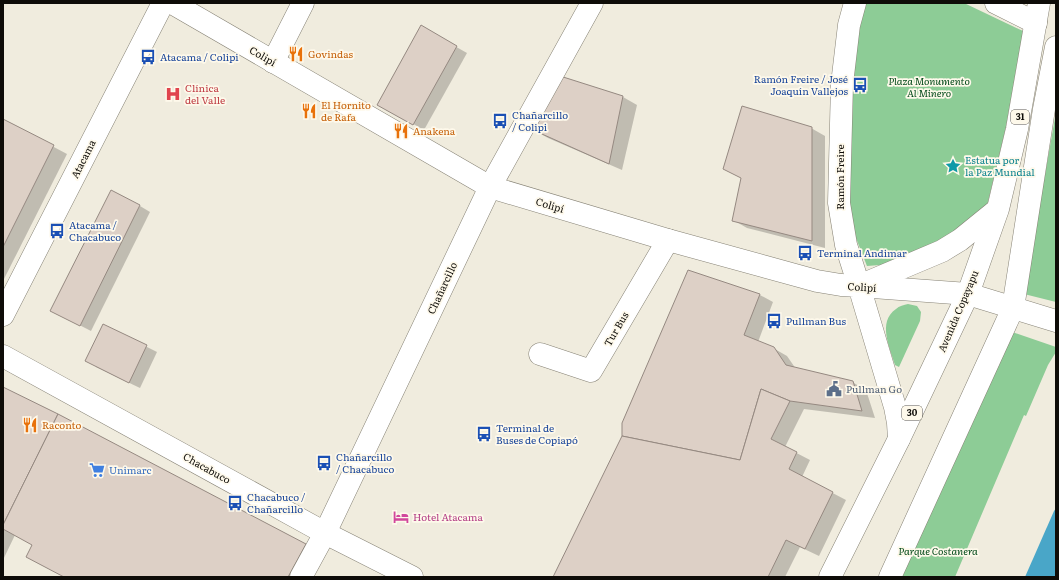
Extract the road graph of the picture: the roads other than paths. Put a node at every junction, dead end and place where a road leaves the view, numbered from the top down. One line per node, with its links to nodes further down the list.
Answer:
1 (163, 3): 16 (main road, Atacama)
2 (172, 3): 9 (main road, Colipí)
3 (303, 3): 9 (main road)
4 (592, 3): 10 (main road, Chañarcillo)
5 (854, 3): 13 (main road, Ramón Freire)
6 (996, 3): 7 (main road)
7 (1038, 13): 11 (main road, Avenida Copayapu / 31)
8 (1056, 47): 15 (main road, 31)
9 (274, 62): 10 (main road, Colipí)
10 (490, 187): 12 (main road, Colipí); 21 (main road, Chañarcillo)
11 (998, 209): 13 (main road); 14 (main road, Avenida Copayapu / 31)
12 (668, 240): 13 (main road, Colipí); 18 (main road, Tur Bus)
13 (859, 286): 14 (main road, Colipí); 20 (main road, Ramón Freire)
14 (968, 294): 15 (main road, Colipí); 20 (main road, Avenida Copayapu / 30)
15 (1013, 308): 17 (main road, Colipí); 25 (main road)
16 (3, 315)
17 (1056, 321)
18 (540, 354)
19 (3, 356): 21 (main road, Chacabuco)
20 (899, 439): 24 (main road, Avenida Copayapu / 30)
21 (325, 533): 22 (main road, Chañarcillo); 23 (main road, Chacabuco)
22 (302, 577)
23 (412, 577)
24 (830, 577)
25 (890, 577)

